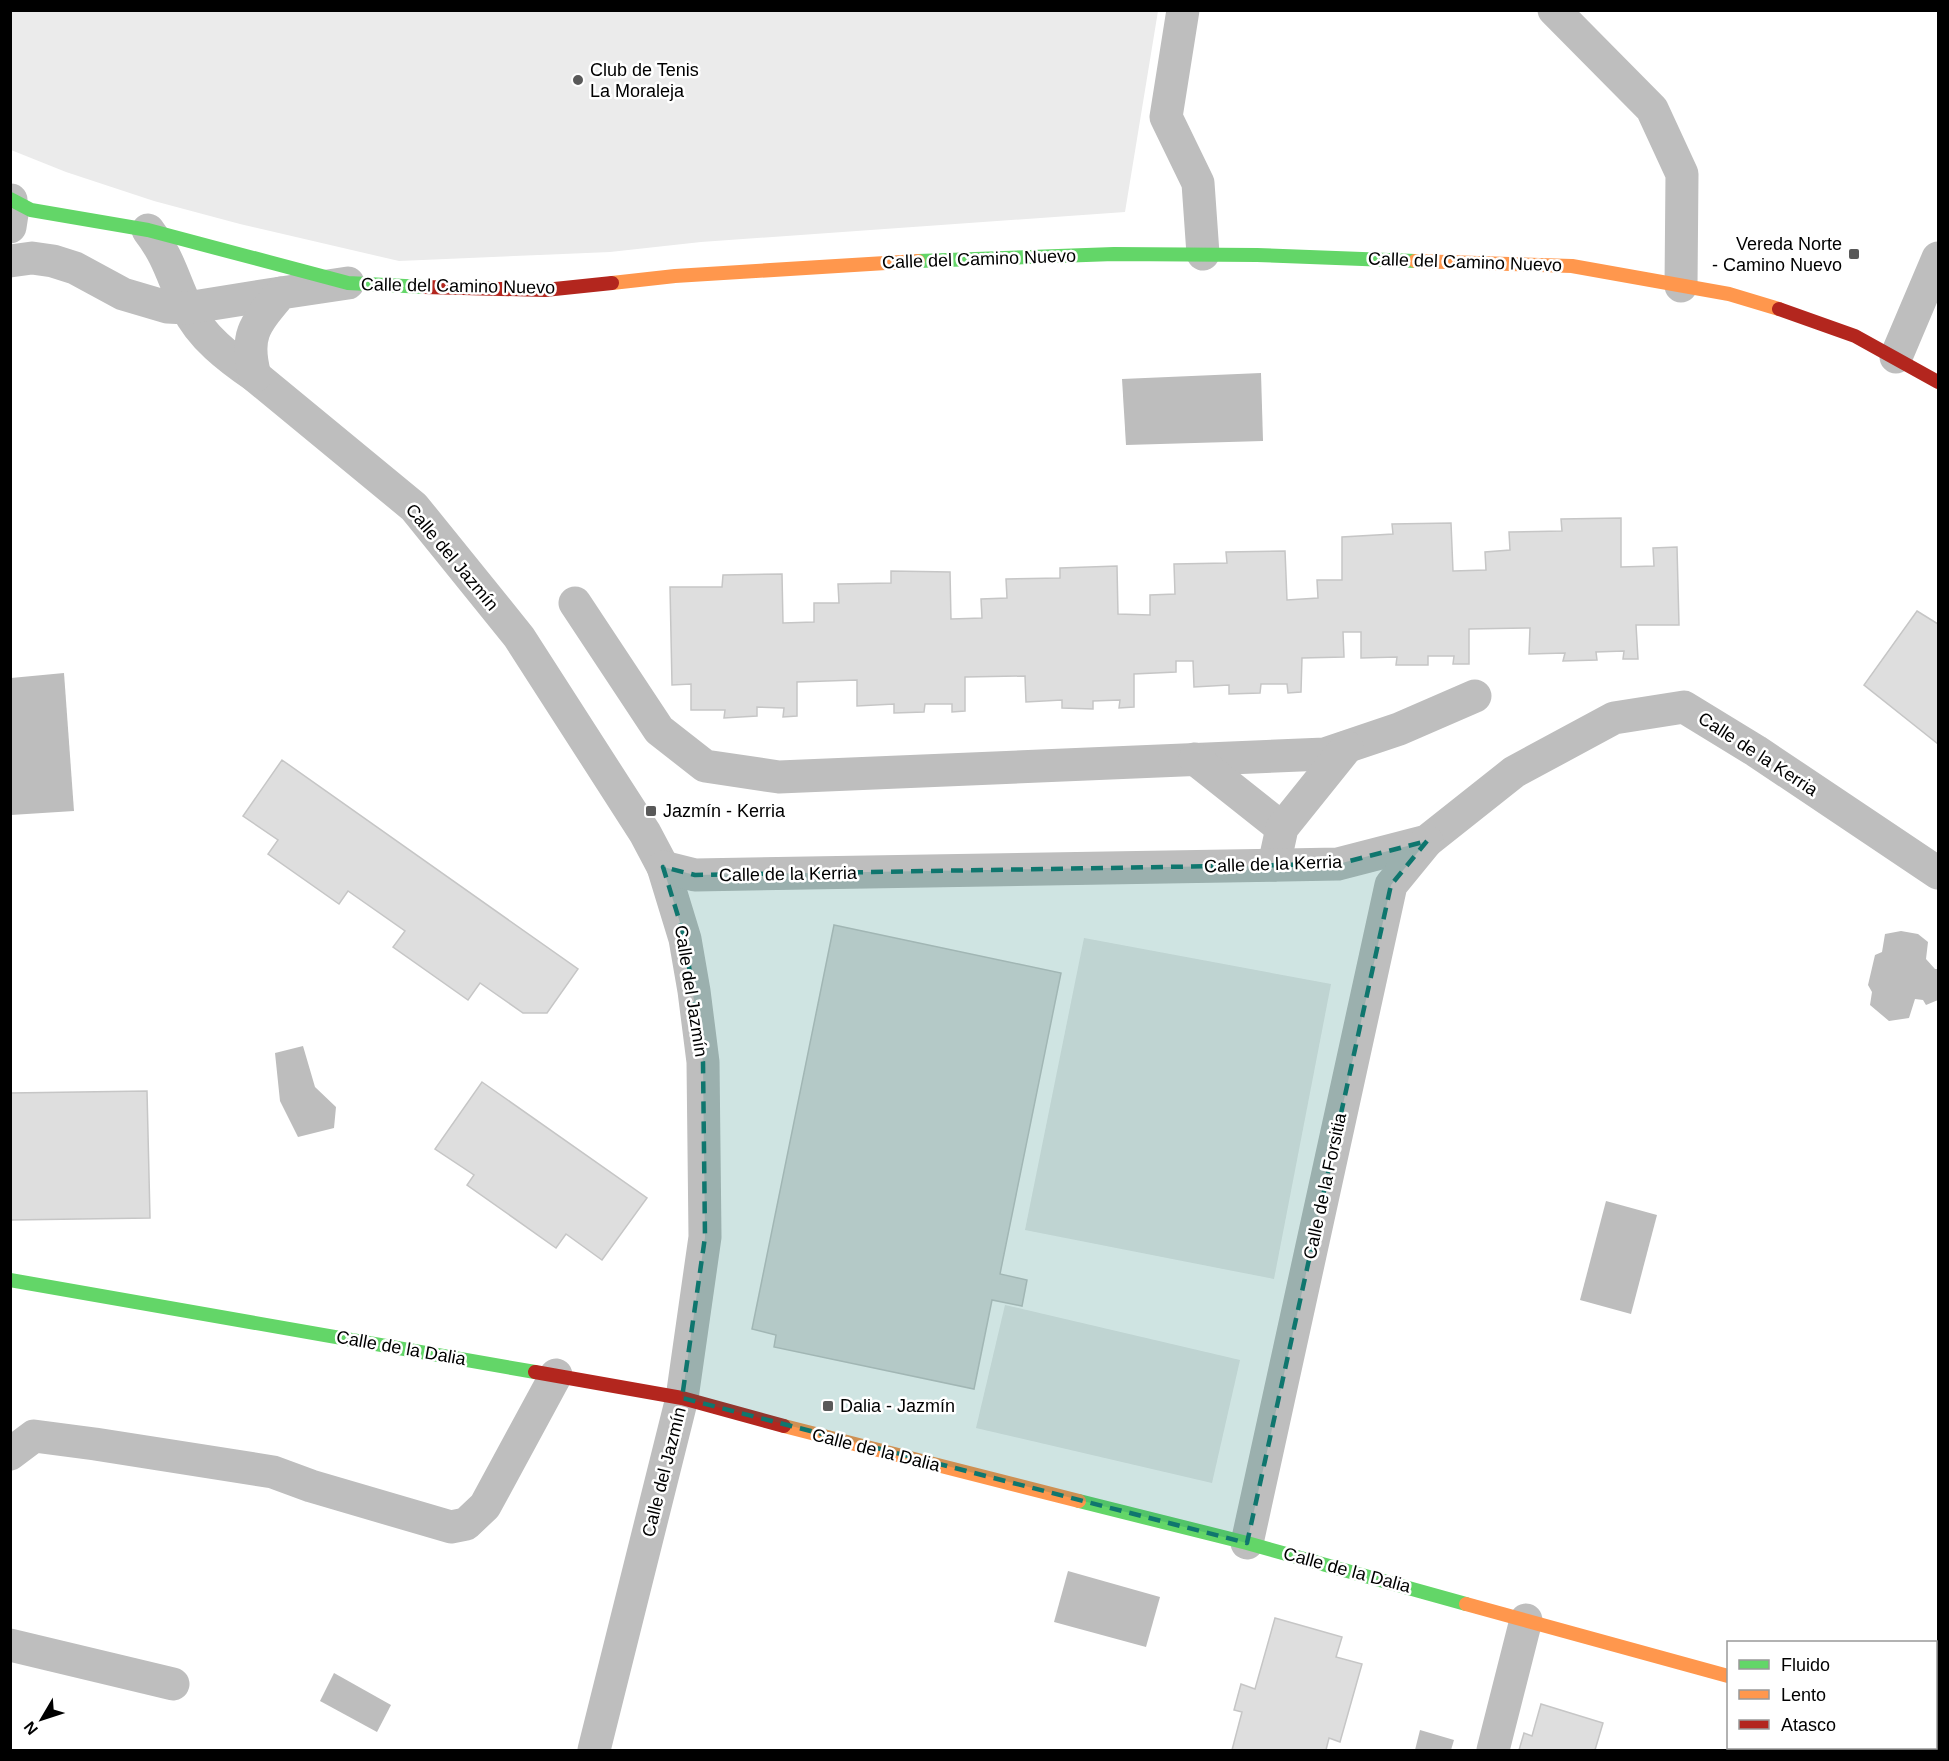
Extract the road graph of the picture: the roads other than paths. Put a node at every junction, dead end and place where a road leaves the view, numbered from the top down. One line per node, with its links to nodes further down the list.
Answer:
1 (1183, 10): 6 (street)
2 (1554, 10): 10 (street)
3 (11, 200): 4 (street); 5 (street, Calle del Camino Nuevo)
4 (10, 227)
5 (148, 230): 9 (street, Calle del Camino Nuevo); 12 (street, Calle del Jazmín)
6 (1203, 254): 9 (street, Calle del Camino Nuevo); 10 (street, Calle del Camino Nuevo)
7 (1938, 258): 13 (street)
8 (10, 261): 12 (street)
9 (348, 283): 11 (street)
10 (1682, 286): 13 (street, Calle del Camino Nuevo)
11 (281, 293): 12 (street); 14 (street)
12 (187, 308): 14 (street, Calle del Jazmín)
13 (1896, 357): 15 (street, Calle del Camino Nuevo)
14 (255, 376): 23 (street, Calle del Jazmín)
15 (1938, 382)
16 (575, 603): 19 (street)
17 (1475, 696): 18 (street)
18 (1347, 747): 19 (street); 20 (street)
19 (1195, 759): 20 (street)
20 (1282, 828): 22 (street)
21 (1427, 841): 22 (street, Calle de la Kerria); 24 (street, Calle de la Kerria); 29 (street, Calle de la Forsitia)
22 (1274, 865): 23 (street, Calle de la Kerria)
23 (663, 867): 27 (street, Calle del Jazmín)
24 (1938, 873)
25 (10, 1280): 26 (street, Calle de la Dalia)
26 (556, 1375): 27 (street, Calle de la Dalia); 28 (street)
27 (682, 1398): 29 (street, Calle de la Dalia); 34 (street, Calle del Jazmín)
28 (10, 1454)
29 (1247, 1543): 30 (street, Calle de la Dalia)
30 (1526, 1620): 32 (street, Calle de la Dalia); 35 (street)
31 (10, 1645): 33 (street)
32 (1727, 1676)
33 (173, 1684)
34 (594, 1750)
35 (1493, 1750)

